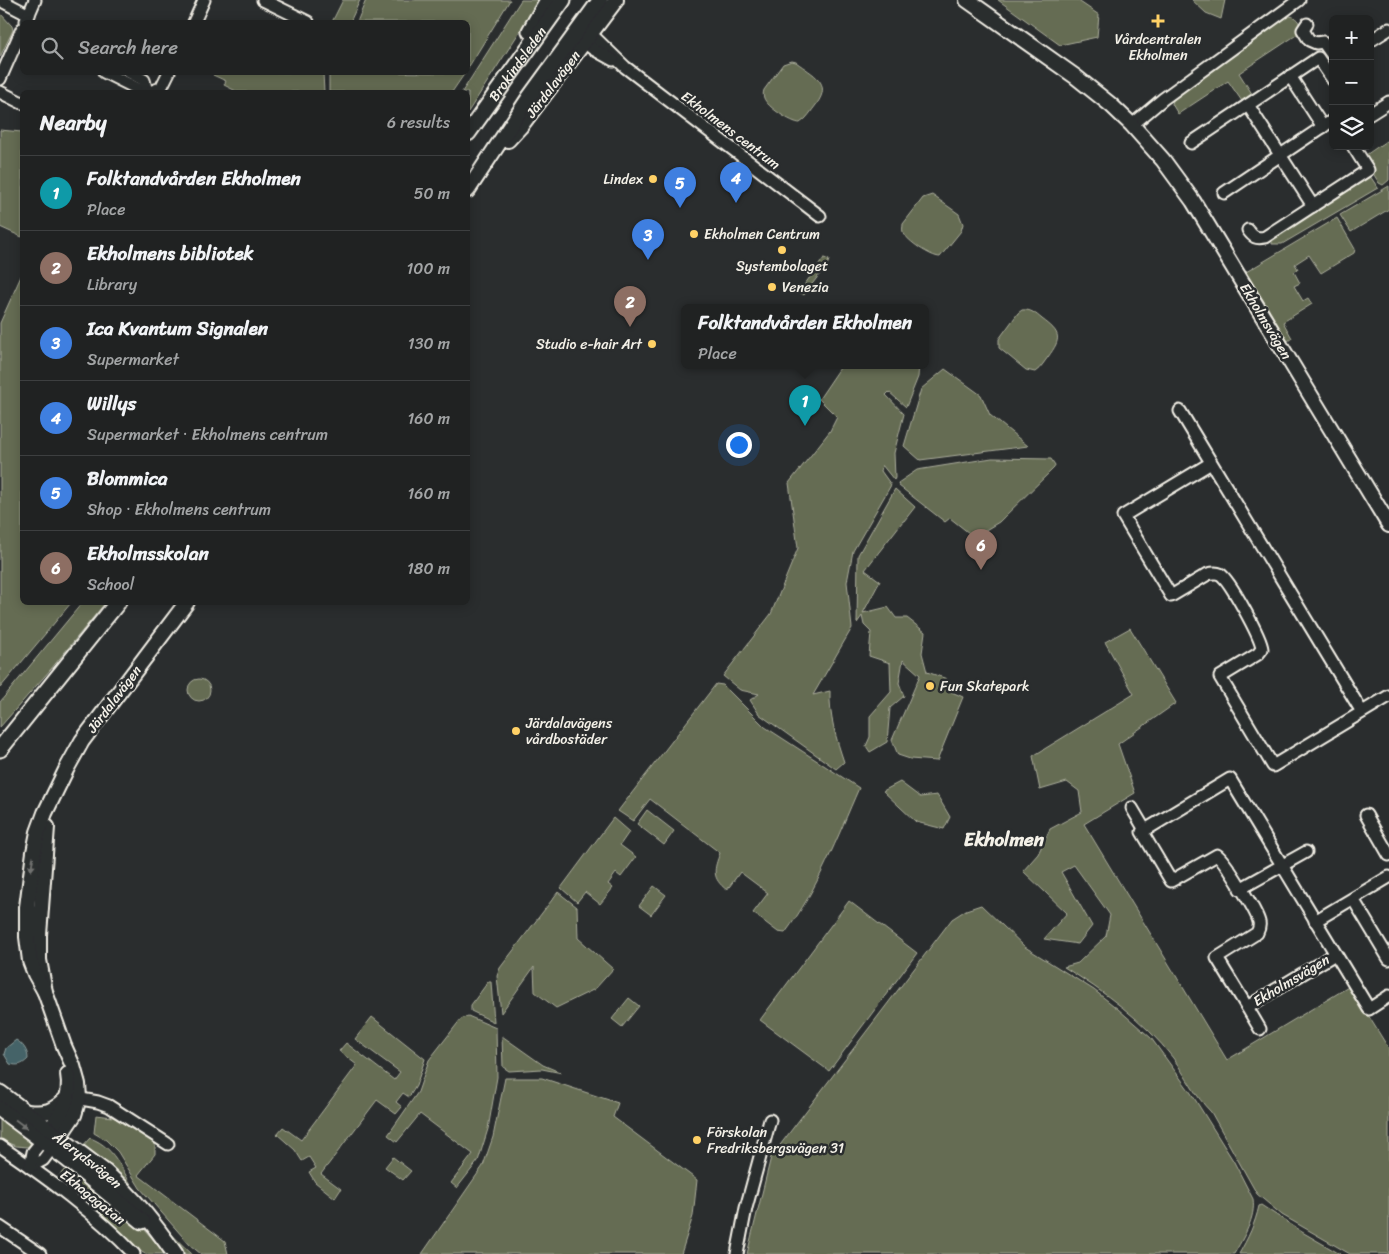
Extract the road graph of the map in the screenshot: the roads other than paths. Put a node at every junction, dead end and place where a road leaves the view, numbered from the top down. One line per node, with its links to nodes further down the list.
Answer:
1 (0, 0): 14 (street)
2 (35, 0): 11 (street)
3 (204, 0): 12 (street)
4 (263, 0): 13 (street)
5 (548, 0): 37 (main road, Brokindsleden)
6 (563, 0): 37 (main road, Brokindsleden)
7 (600, 0): 17 (street, Järdalavägen)
8 (616, 0): 17 (street, Järdalavägen)
9 (967, 0): 36 (street, Ekholmsvägen)
10 (1299, 0): 36 (street)
11 (27, 20)
12 (195, 20)
13 (304, 20)
14 (20, 22)
15 (1307, 24): 20 (street)
16 (1389, 29): 19 (street)
17 (583, 34): 41 (street, Järdalavägen); 44 (street, Ekholmens centrum)
18 (20, 35): 26 (street)
19 (1374, 38)
20 (1329, 50)
21 (1329, 68): 25 (street)
22 (112, 75): 27 (street)
23 (135, 75): 28 (street)
24 (167, 75): 29 (street)
25 (1290, 76): 33 (street); 35 (street)
26 (0, 79)
27 (149, 90)
28 (152, 90)
29 (156, 90)
30 (0, 92): 31 (street)
31 (20, 102)
32 (1389, 102): 34 (street)
33 (1248, 105): 38 (street); 40 (street)
34 (1374, 111)
35 (1328, 124): 40 (street)
36 (1132, 125): 48 (street, Ekholmsvägen)
37 (470, 130)
38 (1191, 143)
39 (1356, 150): 43 (street)
40 (1281, 155): 42 (street); 43 (street)
41 (470, 187)
42 (1224, 193)
43 (1314, 206): 45 (street)
44 (820, 216)
45 (1248, 230)
46 (1180, 411): 47 (street)
47 (1211, 463): 53 (street); 53 (street)
48 (1389, 525)
49 (116, 605): 51 (main road)
50 (185, 605): 72 (street, Järdalavägen)
51 (51, 686): 54 (main road); 55 (main road)
52 (1389, 696): 53 (street)
53 (1362, 712)
54 (0, 739)
55 (0, 749)
56 (1132, 808): 58 (street, Ekholmsvägen)
57 (1366, 815): 60 (street)
58 (1145, 830): 61 (street, Ekholmsvägen); 63 (street, Ekholmsvägen)
59 (1306, 852): 61 (street)
60 (1389, 855)
61 (1282, 864): 63 (street); 65 (street, Ekholmsvägen)
62 (1389, 877): 64 (street)
63 (1240, 889): 69 (street, Ekholmsvägen)
64 (1353, 899): 65 (street); 67 (street)
65 (1315, 921): 66 (street, Ekholmsvägen)
66 (1335, 954): 68 (street, Ekholmsvägen); 69 (street, Ekholmsvägen)
67 (1389, 959)
68 (1389, 996)
69 (1247, 1007): 70 (street, Ekholmsvägen)
70 (1260, 1029)
71 (0, 1093): 74 (main road, Ålerydsvägen)
72 (74, 1097): 74 (street); 76 (street, Järdalavägen); 77 (street)
73 (0, 1109): 76 (main road, Ålerydsvägen, one-way to 76)
74 (27, 1112): 76 (main road, Ålerydsvägen)
75 (770, 1120): 84 (street)
76 (51, 1139): 79 (street); 83 (main road, Ålerydsvägen)
77 (168, 1144)
78 (0, 1146): 79 (street, Ekhagagatan)
79 (30, 1167): 82 (street, Ekhagagatan)
80 (0, 1226): 81 (street)
81 (40, 1254)
82 (134, 1254)
83 (175, 1254)
84 (738, 1254)

